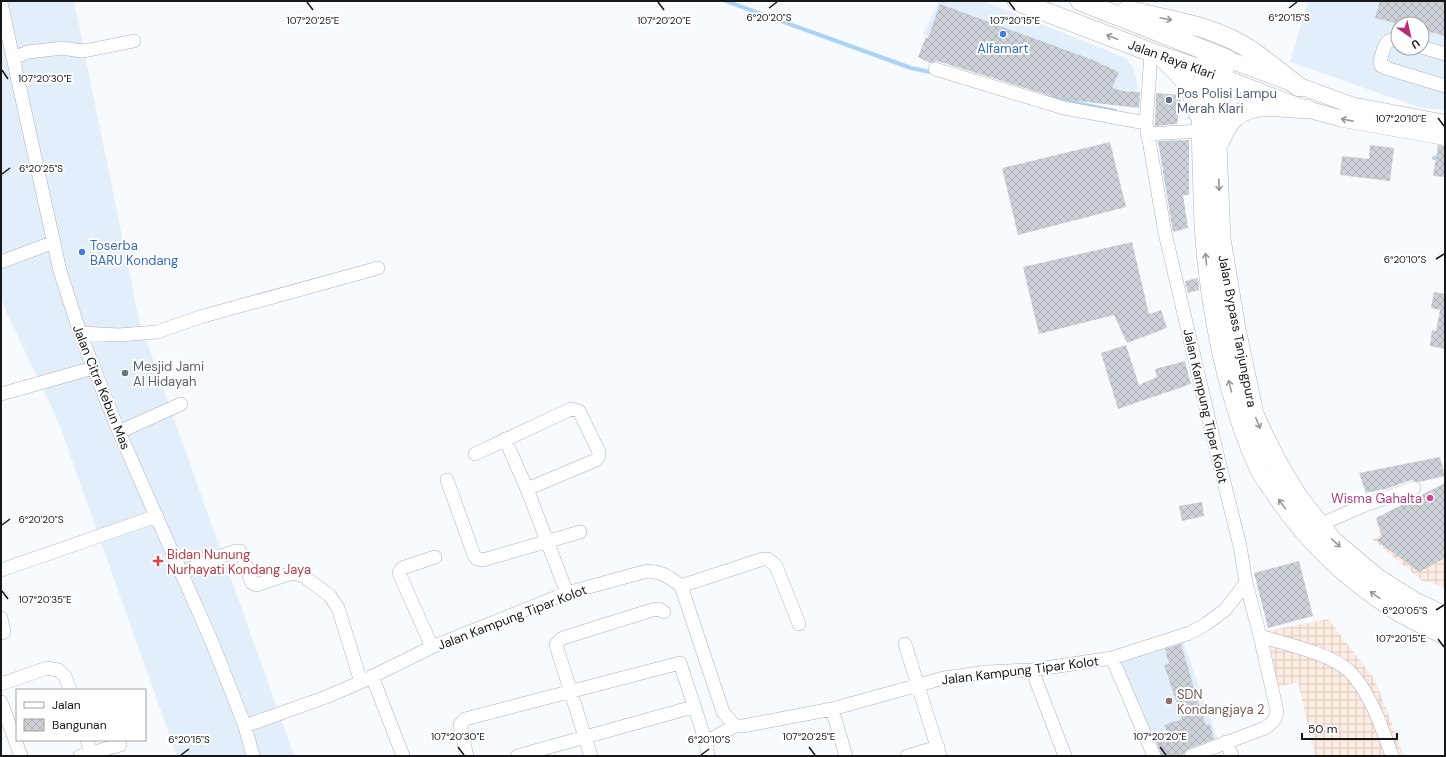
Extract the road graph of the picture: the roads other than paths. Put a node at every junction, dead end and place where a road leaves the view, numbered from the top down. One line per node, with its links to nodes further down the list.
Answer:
1 (1018, 1): 10 (highway, Jalan Raya Klari, one-way to 1)
2 (1080, 1): 9 (highway, Jalan Raya Klari)
3 (1087, 1): 17 (highway, one-way to 17)
4 (1, 3): 5 (street, Jalan Citra Kebun Mas)
5 (2, 18): 12 (street, Jalan Citra Kebun Mas)
6 (1390, 40): 16 (street)
7 (134, 41): 12 (street)
8 (1430, 49): 11 (street)
9 (1208, 52): 13 (highway, Jalan Raya Klari); 15 (highway, Jalan Bypass Tanjungpura)
10 (1156, 54): 15 (highway, Jalan Raya Klari); 20 (street, Jalan Kampung Tipar Kolot); 21 (highway)
11 (1445, 54)
12 (14, 58): 24 (street, Jalan Citra Kebun Mas)
13 (1224, 68): 15 (highway, Jalan Raya Klari); 17 (main road, Jalan Raya Klari); 18 (main road, Jalan Raya Klari); 23 (highway, Jalan Bypass Tanjungpura)
14 (935, 69): 20 (street)
15 (1204, 71): 21 (highway, Jalan Bypass Tanjungpura)
16 (1445, 86)
17 (1299, 87): 19 (main road, Jalan Raya Klari)
18 (1306, 110): 22 (main road, Jalan Raya Klari, one-way to 18); 23 (highway)
19 (1445, 123)
20 (1146, 128): 21 (street); 44 (street, Jalan Kampung Tipar Kolot)
21 (1201, 131): 52 (highway, Jalan Bypass Tanjungpura, one-way to 21)
22 (1445, 138)
23 (1217, 146): 38 (highway, Jalan Bypass Tanjungpura, one-way to 38)
24 (54, 242): 25 (street); 27 (street, Jalan Citra Kebun Mas)
25 (1, 262)
26 (378, 268): 27 (street)
27 (80, 333): 28 (street, Jalan Citra Kebun Mas)
28 (93, 368): 29 (street); 31 (street, Jalan Citra Kebun Mas)
29 (1, 394)
30 (181, 404): 31 (street)
31 (119, 432): 37 (street, Jalan Citra Kebun Mas)
32 (505, 439): 33 (street); 36 (street); 36 (street)
33 (475, 454)
34 (447, 480): 40 (street)
35 (1414, 488): 38 (street)
36 (527, 489): 40 (street)
37 (157, 516): 42 (street); 43 (street, Jalan Citra Kebun Mas)
38 (1319, 525): 48 (highway, Jalan Bypass Tanjungpura, one-way to 48)
39 (580, 532): 40 (street)
40 (548, 542): 46 (street)
41 (435, 558): 55 (street)
42 (1, 570)
43 (182, 572): 58 (street); 66 (street, Jalan Citra Kebun Mas)
44 (1246, 583): 53 (street); 56 (street, Jalan Kampung Tipar Kolot)
45 (681, 586): 46 (street, Jalan Kampung Tipar Kolot); 50 (street); 67 (street)
46 (567, 593): 55 (street, Jalan Kampung Tipar Kolot)
47 (664, 612): 62 (street)
48 (1445, 616)
49 (1, 618): 51 (street)
50 (799, 624)
51 (1, 633)
52 (1445, 635)
53 (1260, 636): 71 (street); 88 (street)
54 (905, 644): 60 (street)
55 (432, 647): 58 (street, Jalan Kampung Tipar Kolot)
56 (1112, 658): 57 (street, Jalan Kampung Tipar Kolot); 85 (street)
57 (1032, 670): 60 (street, Jalan Kampung Tipar Kolot); 84 (street)
58 (366, 679): 66 (street, Jalan Kampung Tipar Kolot); 77 (street)
59 (1, 684): 61 (street)
60 (918, 685): 65 (street, Jalan Kampung Tipar Kolot); 73 (street)
61 (70, 689)
62 (571, 692): 64 (street); 68 (street); 78 (street)
63 (1, 702): 75 (street)
64 (694, 707): 68 (street); 70 (street)
65 (832, 709): 67 (street, Jalan Kampung Tipar Kolot); 82 (street)
66 (245, 726): 76 (street, Jalan Citra Kebun Mas)
67 (735, 726): 70 (street)
68 (585, 737): 79 (street); 80 (street)
69 (87, 741): 74 (street)
70 (706, 742): 81 (street)
71 (1226, 742): 86 (street); 87 (street)
72 (120, 745): 74 (street)
73 (939, 751): 83 (street)
74 (88, 755)
75 (21, 756)
76 (253, 756)
77 (403, 756)
78 (467, 756)
79 (517, 756)
80 (591, 756)
81 (708, 756)
82 (846, 756)
83 (907, 756)
84 (1066, 756)
85 (1154, 756)
86 (1191, 756)
87 (1232, 756)
88 (1392, 756)

